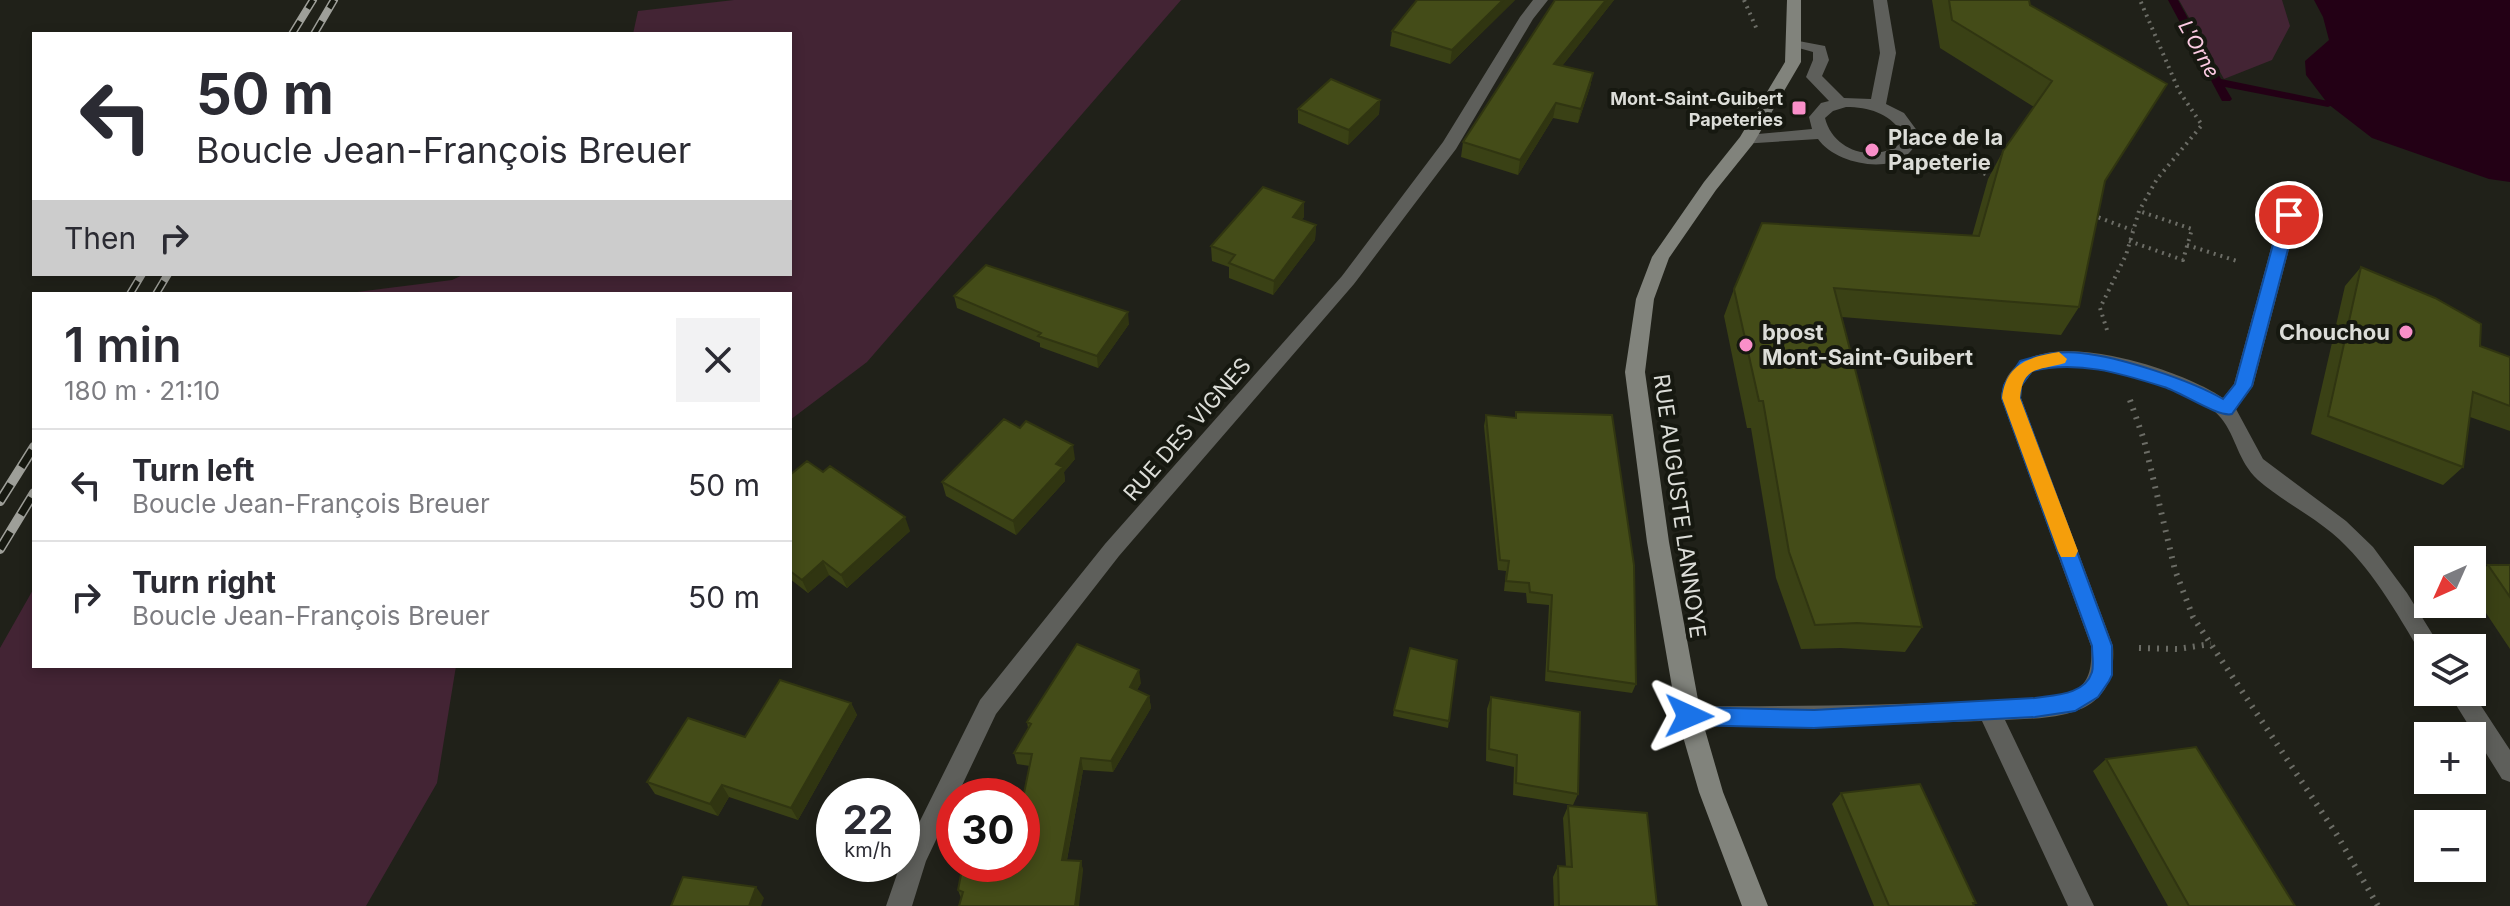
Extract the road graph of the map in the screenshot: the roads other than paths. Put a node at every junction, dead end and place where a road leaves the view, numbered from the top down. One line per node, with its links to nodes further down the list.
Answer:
1 (1541, 0): 16 (street, RUE DES VIGNES)
2 (1794, 0): 4 (street, RUE AUGUSTE LANNOYE)
3 (1880, 0): 6 (street)
4 (1793, 42): 5 (street); 8 (street, RUE AUGUSTE LANNOYE)
5 (1839, 102): 6 (street); 7 (street)
6 (1878, 106): 7 (street)
7 (1820, 134): 8 (street)
8 (1747, 140): 14 (street, RUE AUGUSTE LANNOYE)
9 (2289, 215): 10 (street)
10 (2225, 409): 11 (street); 13 (street)
11 (2421, 634)
12 (2468, 706): 15 (street)
13 (1988, 710): 14 (street); 18 (street)
14 (1689, 716): 17 (street, RUE AUGUSTE LANNOYE)
15 (2510, 771)
16 (899, 906)
17 (1755, 906)
18 (2081, 906)

